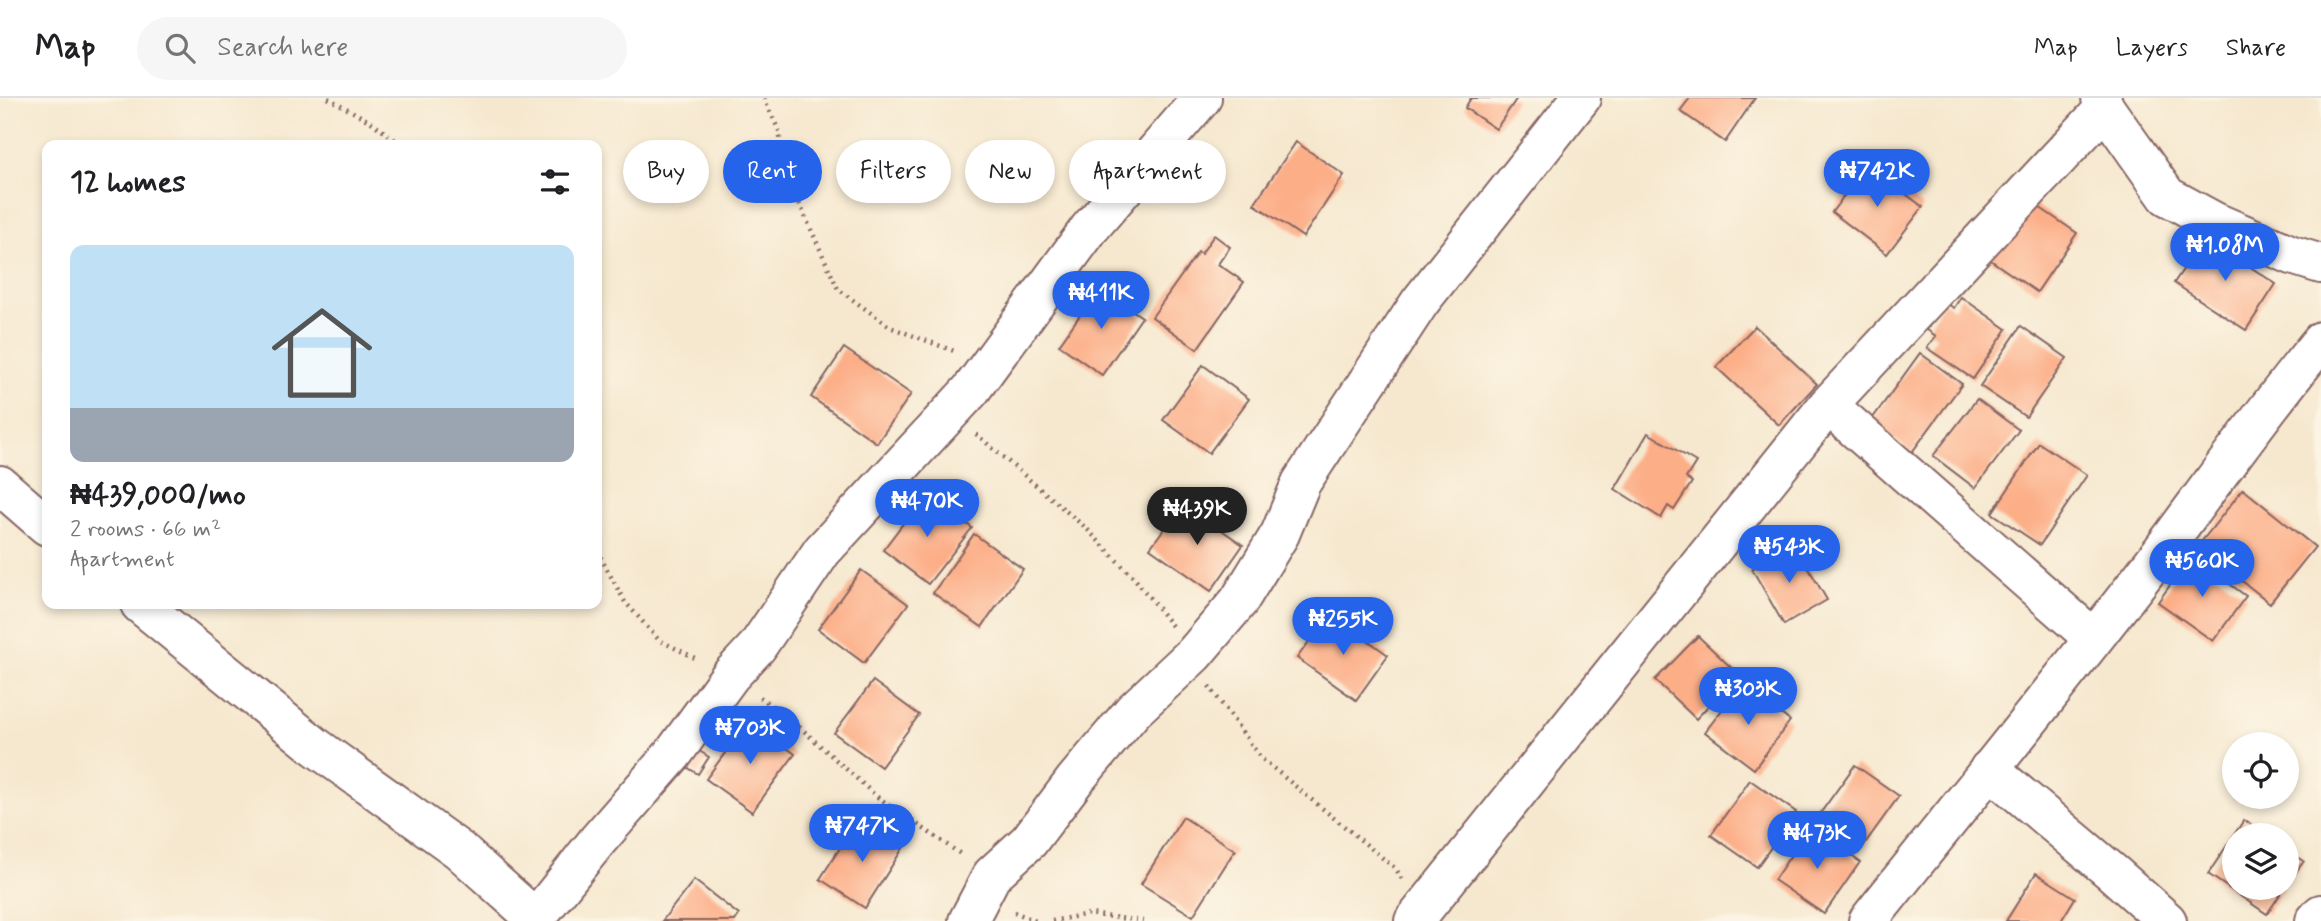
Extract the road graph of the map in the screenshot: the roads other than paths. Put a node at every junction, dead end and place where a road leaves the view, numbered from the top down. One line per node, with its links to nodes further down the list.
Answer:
1 (1202, 98): 14 (street)
2 (1581, 98): 15 (street)
3 (2103, 103): 4 (street); 6 (street)
4 (2321, 264)
5 (2321, 341): 10 (street)
6 (1828, 405): 10 (street); 13 (street)
7 (0, 485): 8 (street)
8 (42, 522)
9 (145, 609): 14 (street)
10 (2093, 638): 11 (street)
11 (1989, 769): 16 (street); 17 (street)
12 (2321, 914): 18 (street)
13 (1418, 916)
14 (537, 920)
15 (968, 921)
16 (1868, 921)
17 (2167, 921)
18 (2315, 921)

